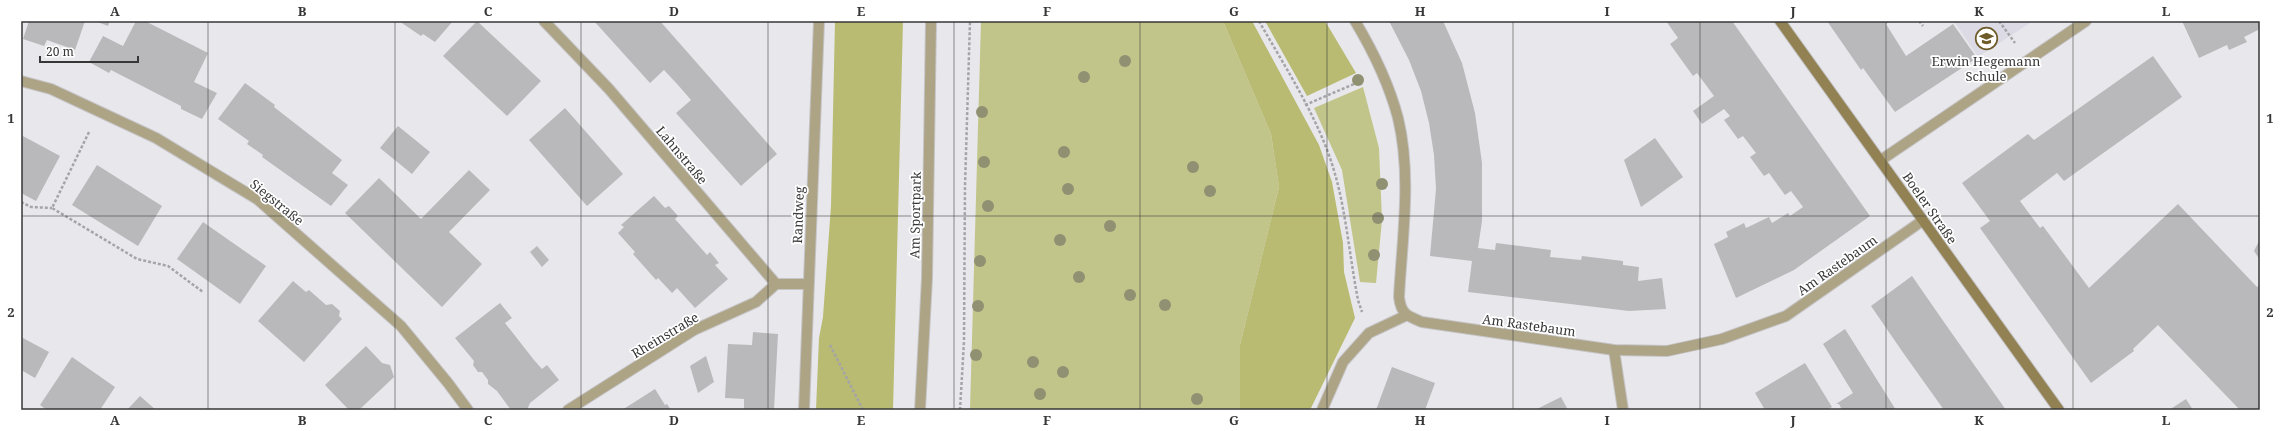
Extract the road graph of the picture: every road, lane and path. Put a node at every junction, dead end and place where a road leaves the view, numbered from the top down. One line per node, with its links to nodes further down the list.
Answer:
1 (544, 21): 19 (street, Lahnstraße)
2 (819, 21): 20 (street, Randweg)
3 (931, 21): 30 (street, Am Sportpark)
4 (970, 21): 31 (path)
5 (1259, 21): 13 (path)
6 (1355, 21): 22 (street)
7 (1780, 21): 15 (street, Boeler Straße)
8 (1919, 21): 10 (path)
9 (2086, 21): 15 (street)
10 (1923, 26)
11 (21, 81): 14 (street, Siegstraße)
12 (1349, 86): 13 (path)
13 (1306, 105): 23 (path)
14 (99, 111): 17 (path); 26 (street, Siegstraße)
15 (1881, 160): 18 (street, Boeler Straße)
16 (21, 202): 17 (path)
17 (52, 208): 21 (path)
18 (1922, 222): 25 (street, Am Rastebaum); 34 (street, Boeler Straße)
19 (776, 284): 20 (street); 27 (street, Rheinstraße)
20 (808, 284): 28 (street, Randweg)
21 (203, 292)
22 (1405, 316): 23 (street); 25 (street, Am Rastebaum)
23 (1370, 333): 32 (street)
24 (829, 342): 29 (path)
25 (1614, 350): 33 (street)
26 (468, 410)
27 (568, 410)
28 (804, 410)
29 (863, 410)
30 (920, 410)
31 (960, 410)
32 (1322, 410)
33 (1623, 410)
34 (2059, 410)

